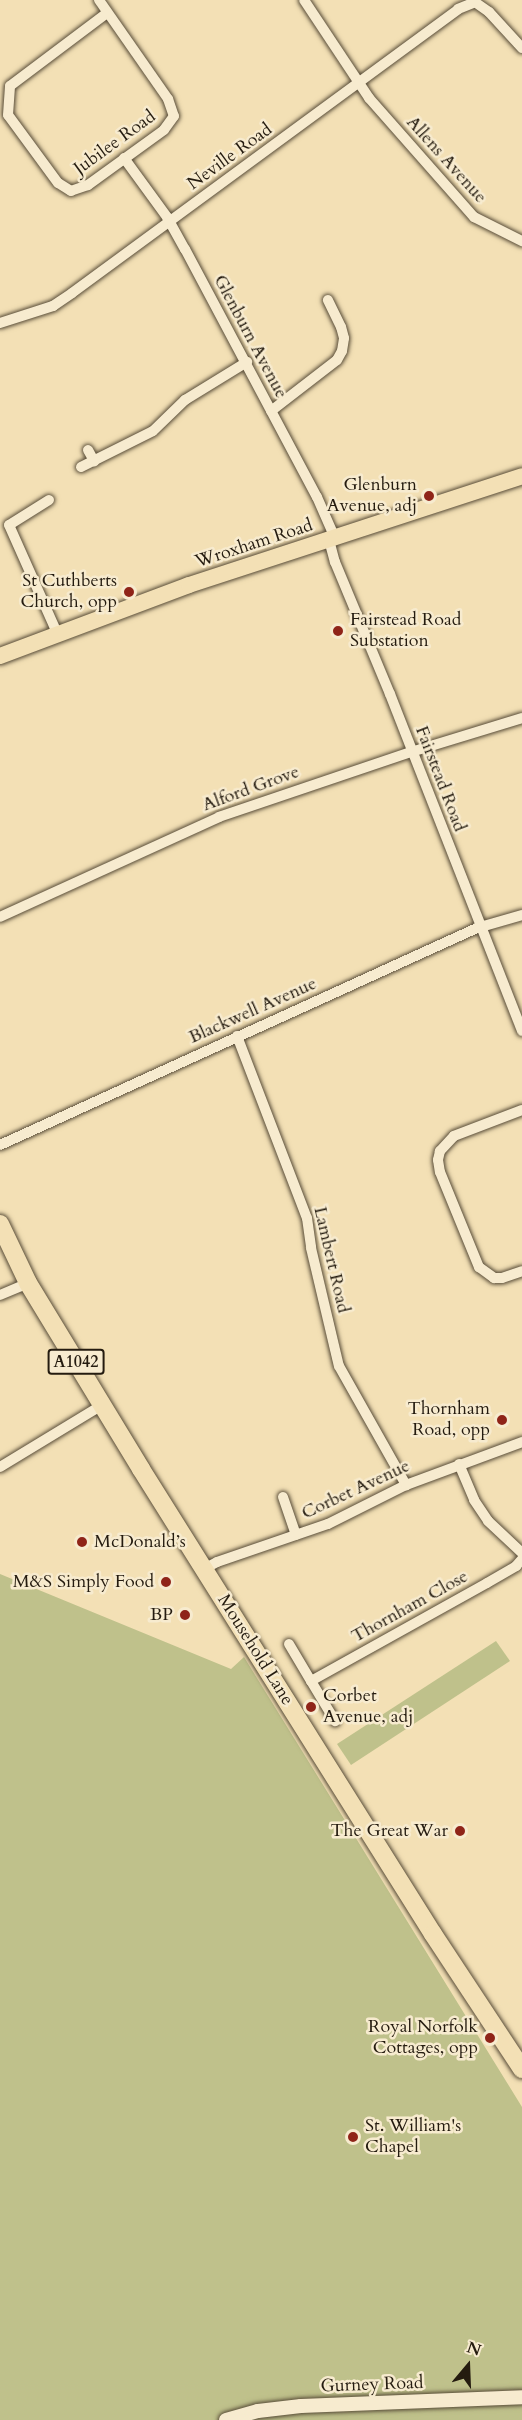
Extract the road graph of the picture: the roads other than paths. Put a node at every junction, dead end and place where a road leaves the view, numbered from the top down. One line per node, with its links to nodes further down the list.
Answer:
1 (99, 0): 4 (street)
2 (304, 0): 6 (street, Allens Avenue)
3 (473, 2): 5 (street); 6 (street, Neville Road)
4 (106, 13): 7 (street, Jubilee Road); 7 (street, Jubilee Road)
5 (522, 48)
6 (359, 83): 8 (street, Neville Road); 9 (street, Allens Avenue)
7 (124, 158): 8 (street, Glenburn Avenue)
8 (169, 222): 11 (street, Neville Road); 12 (street, Glenburn Avenue)
9 (522, 241)
10 (328, 300): 13 (street)
11 (0, 323)
12 (247, 362): 13 (street, Glenburn Avenue); 15 (street)
13 (271, 411): 20 (street, Glenburn Avenue)
14 (88, 450): 15 (street)
15 (94, 461): 16 (street)
16 (81, 467)
17 (522, 477): 20 (main road, Wroxham Road)
18 (48, 500): 19 (street)
19 (5, 526): 21 (street)
20 (332, 539): 21 (main road, Wroxham Road); 24 (street, Fairstead Road)
21 (57, 633): 22 (main road, Wroxham Road)
22 (0, 656)
23 (522, 718): 24 (street, Alford Grove)
24 (411, 752): 26 (street, Alford Grove); 27 (street, Fairstead Road)
25 (522, 915): 27 (street, Blackwell Avenue)
26 (0, 917)
27 (481, 927): 28 (street, Fairstead Road); 29 (street, Blackwell Avenue)
28 (522, 1030)
29 (237, 1036): 31 (street, Blackwell Avenue); 40 (street, Lambert Road)
30 (522, 1110): 33 (street)
31 (0, 1145)
32 (0, 1224): 34 (highway, Mousehold Lane / A1042)
33 (522, 1271)
34 (28, 1283): 35 (street); 36 (highway, Mousehold Lane / A1042)
35 (0, 1295)
36 (102, 1405): 39 (street); 45 (highway, Mousehold Lane / A1042)
37 (522, 1442): 38 (street, Corbet Avenue)
38 (459, 1464): 40 (street, Corbet Avenue); 43 (street)
39 (0, 1467)
40 (406, 1485): 42 (street, Corbet Avenue)
41 (283, 1497): 42 (street)
42 (296, 1535): 45 (street, Corbet Avenue)
43 (522, 1553)
44 (522, 1559): 47 (street, Thornham Close)
45 (204, 1569): 49 (highway, Mousehold Lane / A1042)
46 (289, 1644): 47 (street)
47 (311, 1681): 48 (street)
48 (335, 1721)
49 (522, 2069)
50 (522, 2397): 51 (street, Gurney Road)
51 (226, 2420)

